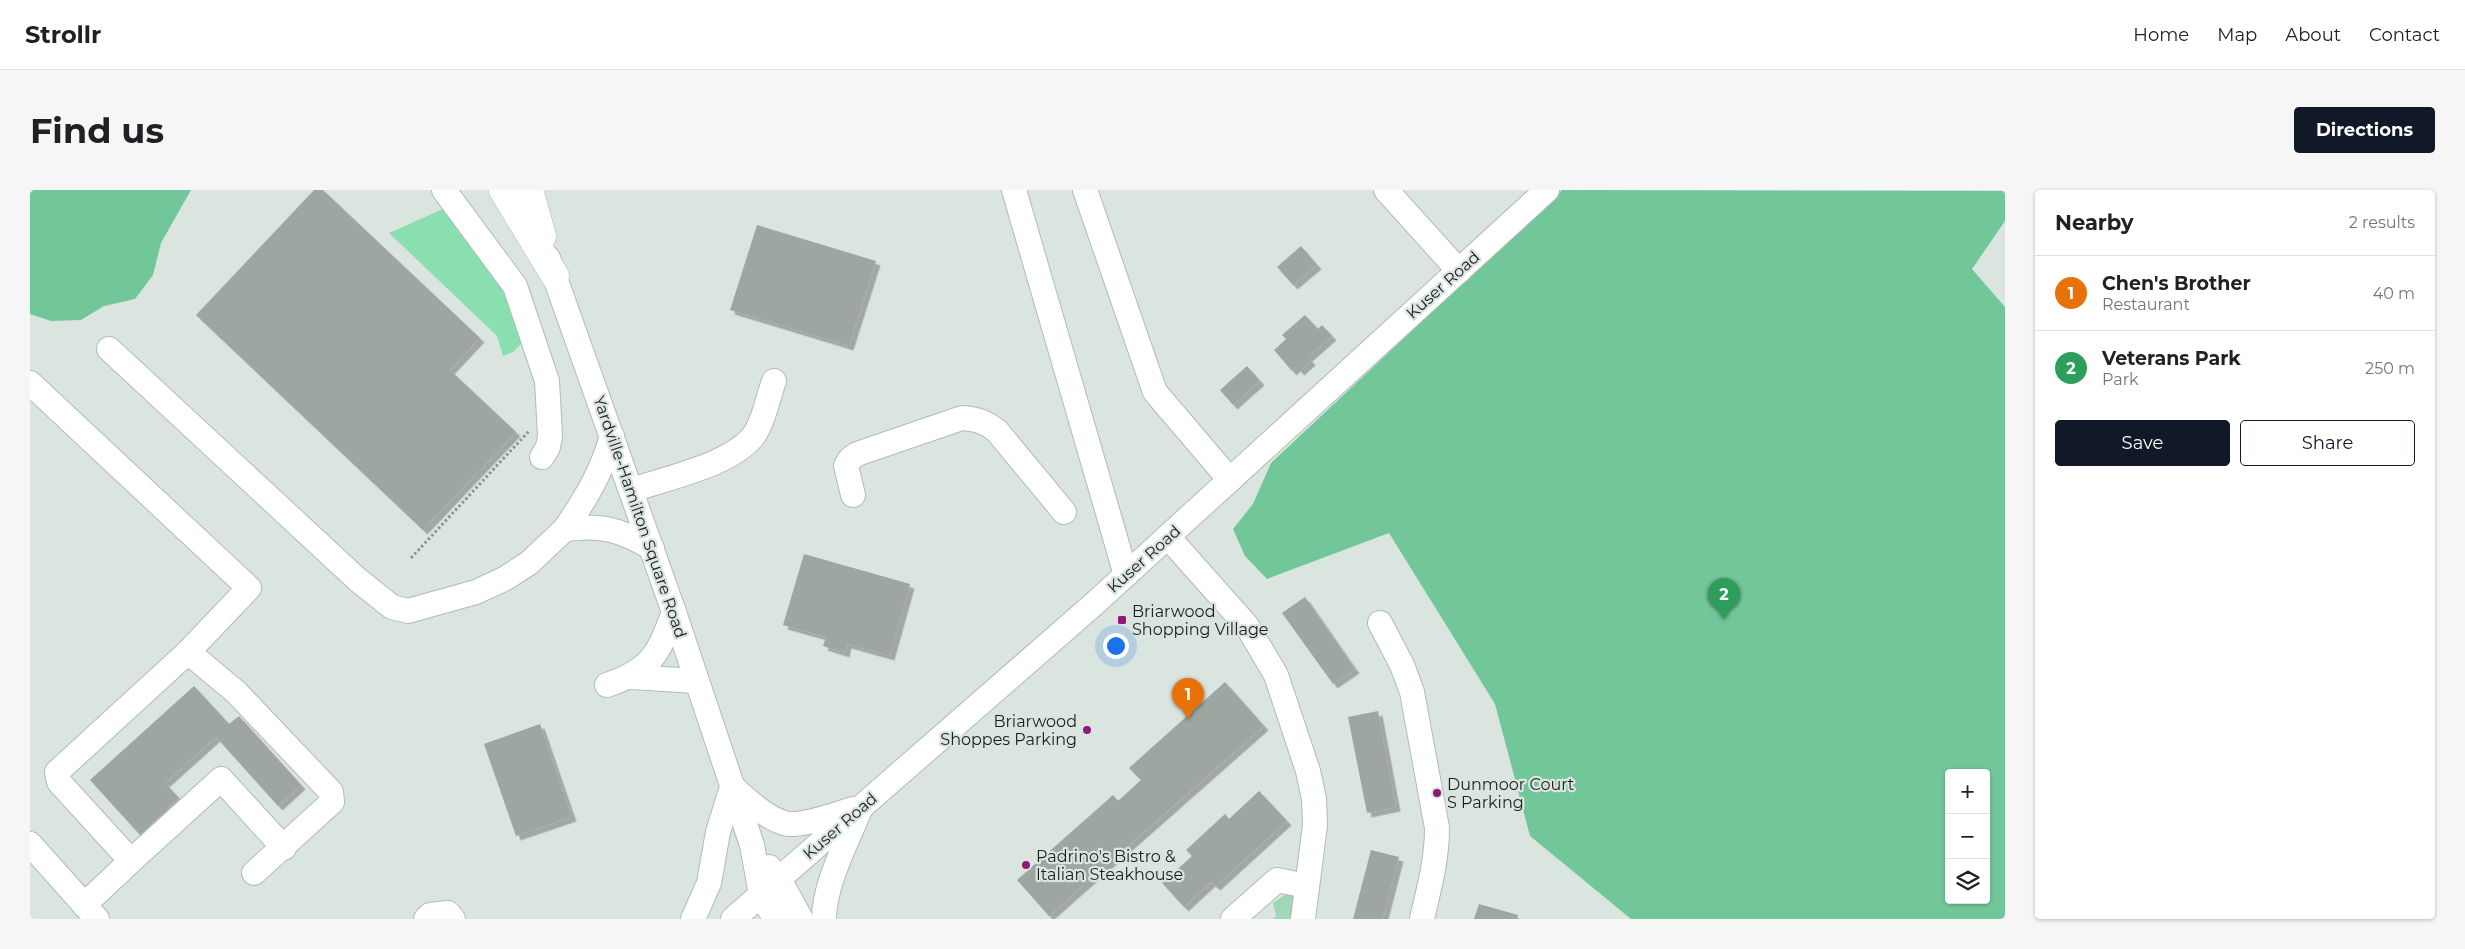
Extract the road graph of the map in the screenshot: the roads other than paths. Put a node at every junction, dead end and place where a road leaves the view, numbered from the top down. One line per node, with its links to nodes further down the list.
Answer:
1 (444, 190): 15 (street)
2 (503, 190): 9 (highway)
3 (524, 190): 9 (street, Yardville-Hamilton Square Road)
4 (529, 190): 9 (highway)
5 (1014, 190): 23 (street)
6 (1085, 190): 16 (street)
7 (1386, 190): 10 (street)
8 (1547, 190): 10 (street, Kuser Road)
9 (553, 271): 14 (street, Yardville-Hamilton Square Road)
10 (1459, 271): 16 (street, Kuser Road)
11 (108, 349): 20 (street)
12 (774, 381): 17 (street)
13 (30, 383): 26 (street)
14 (612, 436): 17 (street, Yardville-Hamilton Square Road); 20 (street)
15 (542, 457)
16 (1230, 480): 21 (street, Kuser Road)
17 (632, 490): 22 (street, Yardville-Hamilton Square Road)
18 (853, 495): 19 (street)
19 (1064, 512)
20 (565, 529): 22 (street)
21 (1168, 537): 23 (street, Kuser Road); 38 (street)
22 (652, 548): 24 (street, Yardville-Hamilton Square Road)
23 (1126, 575): 31 (street, Kuser Road)
24 (674, 612): 27 (street); 28 (street, Yardville-Hamilton Square Road)
25 (1380, 623): 50 (street)
26 (188, 652): 33 (street); 35 (street)
27 (631, 677): 28 (street); 29 (street)
28 (696, 681): 30 (street, Yardville-Hamilton Square Road)
29 (607, 685)
30 (732, 787): 31 (street); 32 (street, Yardville-Hamilton Square Road); 43 (street)
31 (862, 806): 37 (street, Kuser Road); 47 (street)
32 (752, 845): 37 (street, Yardville-Hamilton Square Road); 39 (street, Yardville-Hamilton Square Road)
33 (284, 848): 35 (street); 36 (street)
34 (34, 856): 40 (street)
35 (131, 861): 40 (street)
36 (254, 873)
37 (779, 879): 39 (street, Kuser Road); 46 (street, Yardville-Hamilton Square Road)
38 (1307, 886): 48 (street); 49 (street)
39 (761, 894): 44 (street, Kuser Road); 45 (street, Yardville-Hamilton Square Road)
40 (90, 912)
41 (426, 919): 42 (street)
42 (453, 919)
43 (693, 919)
44 (733, 919)
45 (775, 919)
46 (801, 919)
47 (824, 919)
48 (1233, 919)
49 (1304, 919)
50 (1422, 919)

